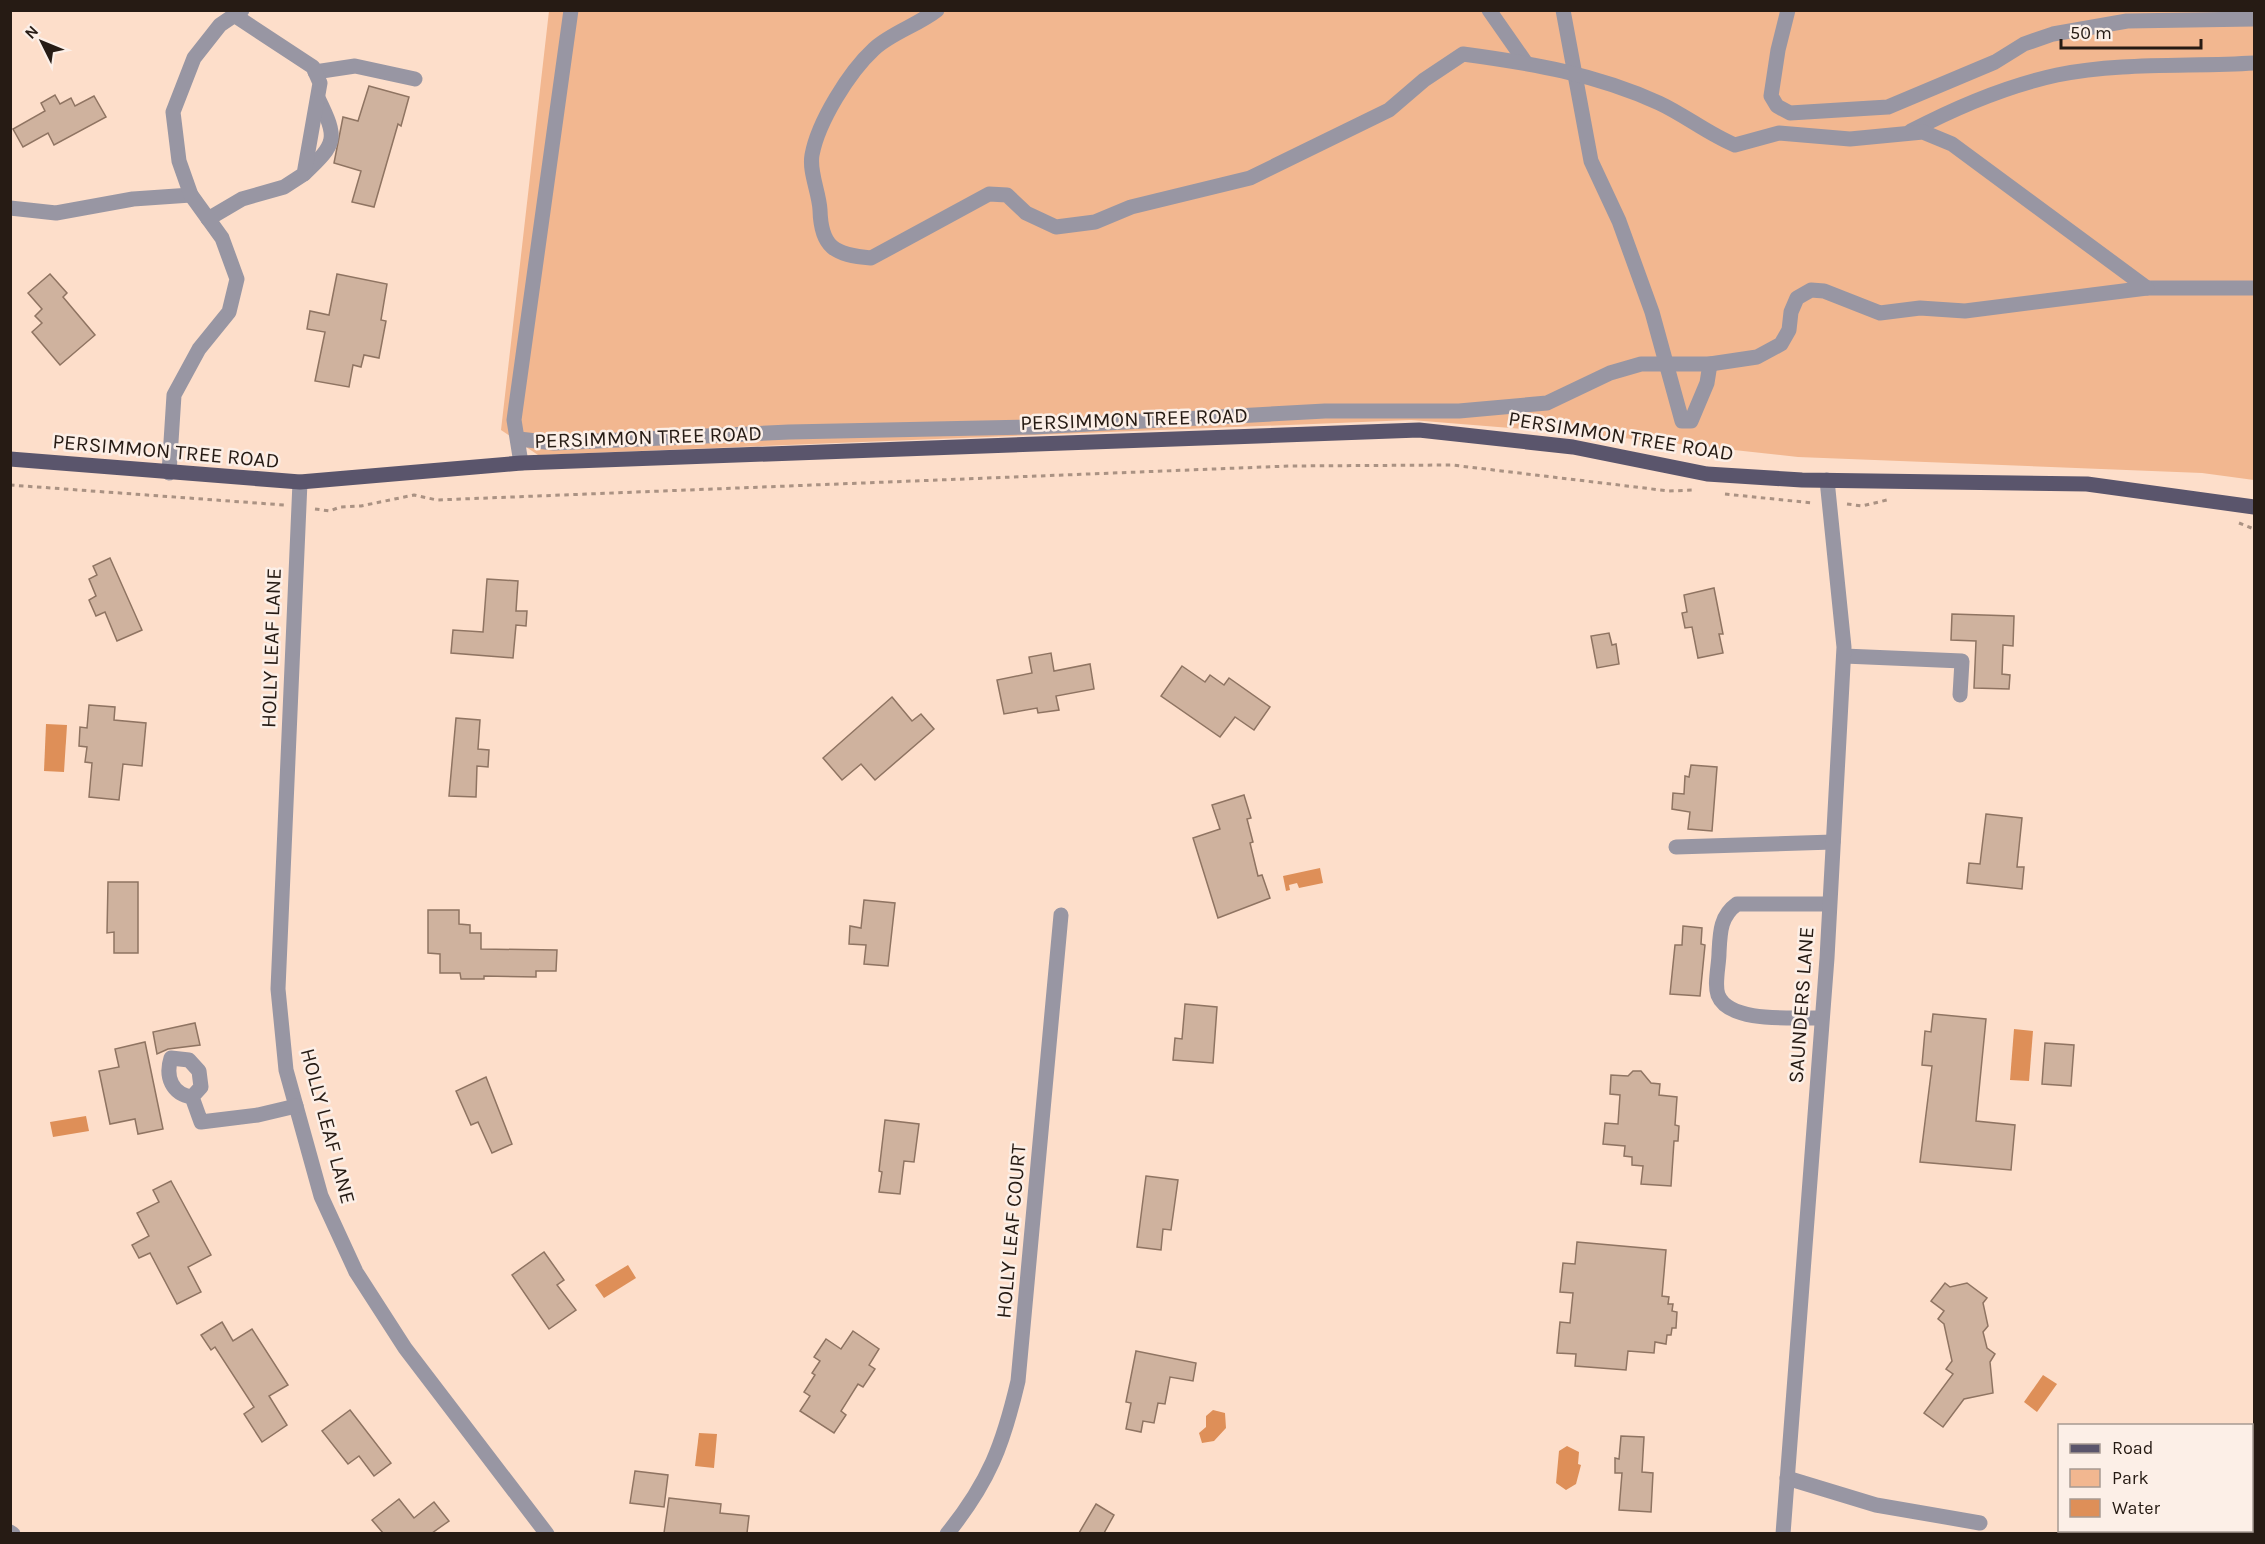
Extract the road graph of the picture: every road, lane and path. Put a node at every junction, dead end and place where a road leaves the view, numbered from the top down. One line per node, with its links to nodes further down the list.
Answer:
1 (571, 10): 21 (street)
2 (937, 10): 8 (street)
3 (1489, 10): 8 (street)
4 (1563, 10): 11 (street)
5 (1788, 10): 7 (street)
6 (238, 13): 10 (street); 14 (street)
7 (2254, 19)
8 (1526, 63): 11 (street)
9 (2254, 63): 13 (street)
10 (315, 72): 12 (street); 16 (street)
11 (1574, 73): 13 (street); 19 (street)
12 (415, 79)
13 (1905, 133): 17 (street)
14 (191, 195): 15 (street); 16 (street)
15 (10, 208)
16 (208, 219): 24 (street)
17 (2148, 288): 18 (street); 20 (street)
18 (2254, 288)
19 (1665, 362): 20 (street); 20 (street); 21 (street)
20 (1710, 364)
21 (519, 439): 23 (street)
22 (10, 459): 24 (main road, PERSIMMON TREE ROAD)
23 (521, 463): 25 (main road, PERSIMMON TREE ROAD); 26 (main road, PERSIMMON TREE ROAD)
24 (169, 473): 26 (main road, PERSIMMON TREE ROAD)
25 (1827, 480): 31 (street, SAUNDERS LANE); 33 (main road, PERSIMMON TREE ROAD)
26 (300, 482): 32 (street, HOLLY LEAF LANE)
27 (10, 485): 32 (path)
28 (1698, 490): 32 (path)
29 (1719, 493): 31 (path)
30 (1894, 499): 31 (path)
31 (1831, 503): 36 (street, SAUNDERS LANE)
32 (298, 507): 44 (street, HOLLY LEAF LANE)
33 (2254, 507)
34 (2237, 523): 35 (path)
35 (2254, 529)
36 (1844, 656): 37 (street); 38 (street, SAUNDERS LANE)
37 (1960, 695)
38 (1833, 842): 39 (street); 40 (street, SAUNDERS LANE)
39 (1676, 848)
40 (1829, 904): 42 (street, SAUNDERS LANE); 42 (street)
41 (1061, 915): 48 (street, HOLLY LEAF COURT)
42 (1821, 1018): 45 (street, SAUNDERS LANE)
43 (192, 1097): 44 (street)
44 (296, 1106): 47 (street, HOLLY LEAF LANE)
45 (1787, 1478): 46 (street); 49 (street, SAUNDERS LANE)
46 (1980, 1523)
47 (547, 1533)
48 (947, 1533)
49 (1783, 1533)

